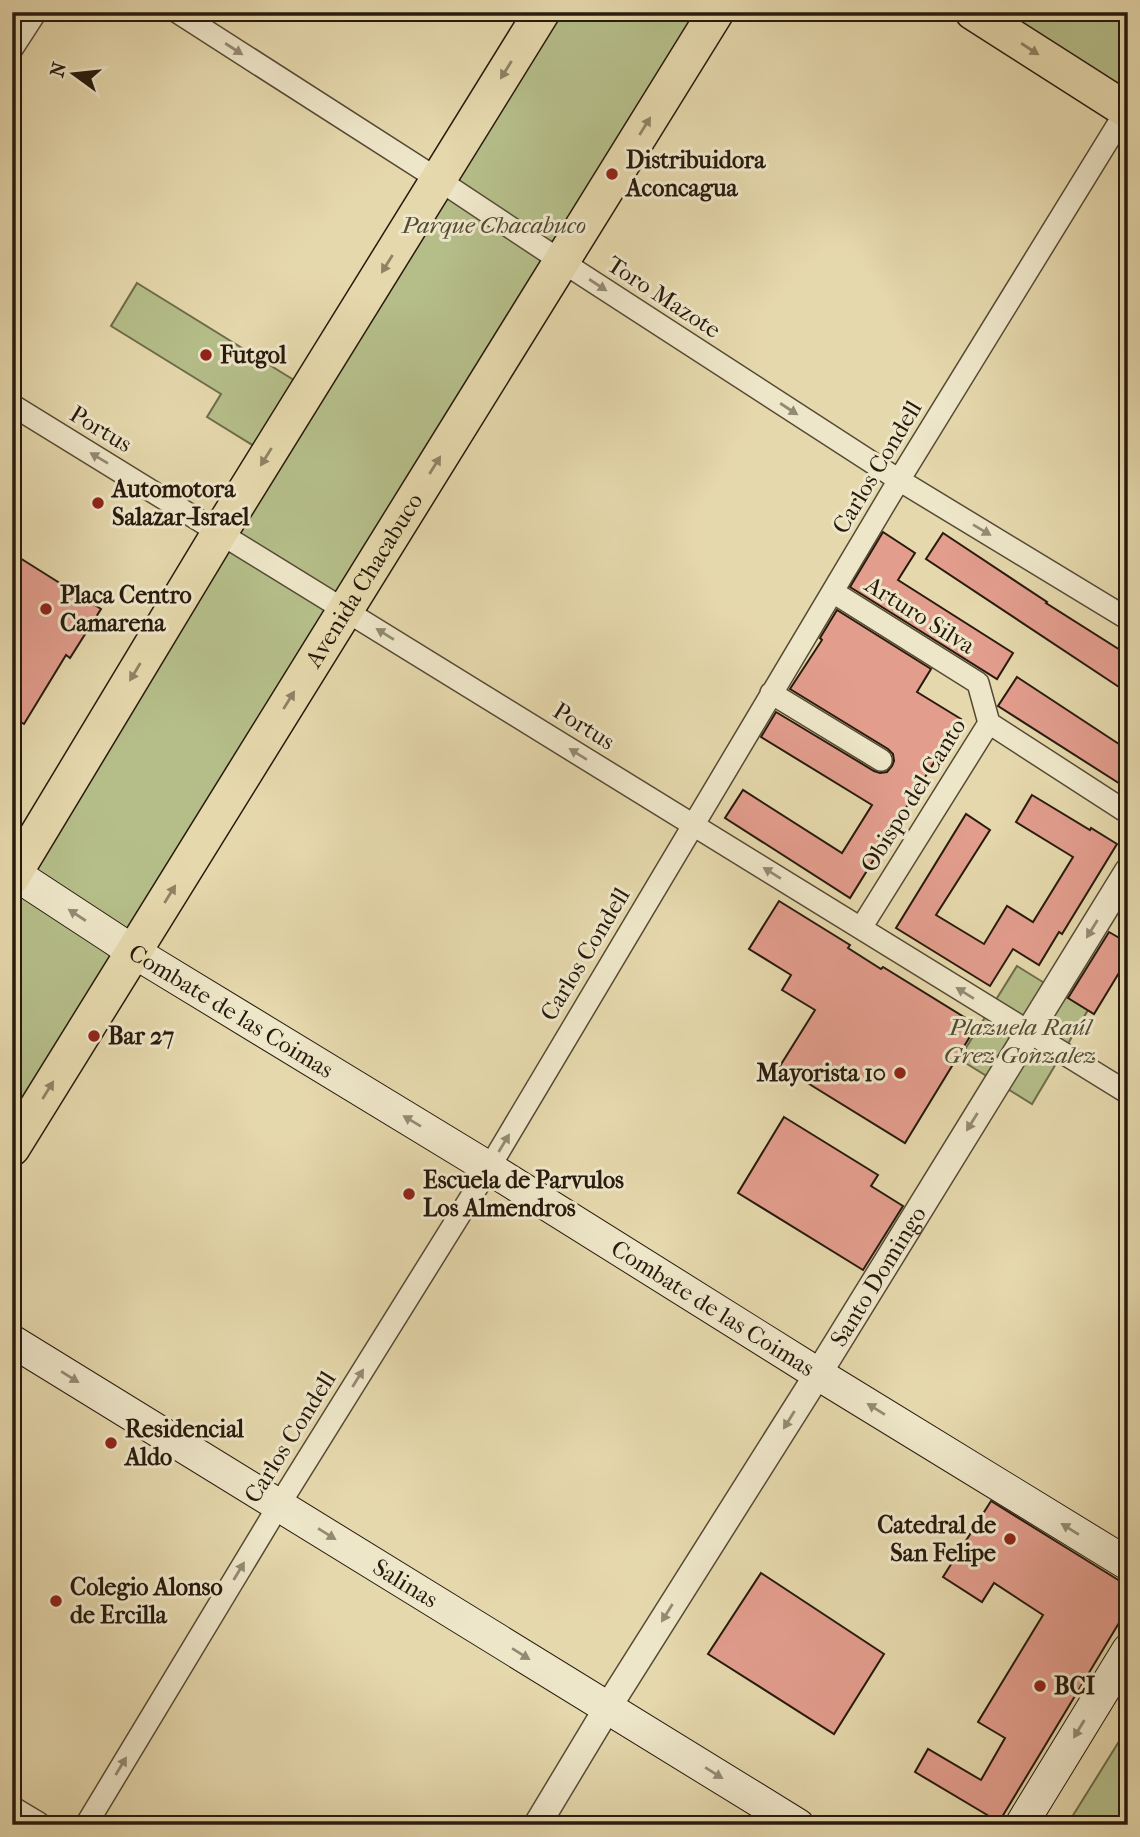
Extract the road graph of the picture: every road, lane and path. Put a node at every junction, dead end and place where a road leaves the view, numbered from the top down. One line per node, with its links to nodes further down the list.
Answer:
1 (36, 12): 6 (street)
2 (177, 12): 8 (street, Toro Mazote, one-way to 8)
3 (542, 12): 8 (main road, one-way to 8)
4 (716, 12): 9 (main road, Avenida Chacabuco, one-way to 4)
5 (973, 12): 7 (main road, one-way to 7)
6 (12, 49)
7 (1127, 110): 11 (street, Carlos Condell)
8 (439, 180): 9 (street, Toro Mazote); 12 (main road, one-way to 12)
9 (561, 261): 11 (street, Toro Mazote, one-way to 11); 14 (main road, Avenida Chacabuco, one-way to 9)
10 (12, 405): 12 (street, Portus, one-way to 10)
11 (899, 480): 13 (street, Carlos Condell); 15 (street, Toro Mazote, one-way to 15)
12 (220, 532): 14 (street, Portus); 22 (main road, one-way to 22)
13 (833, 592): 16 (street, Carlos Condell); 17 (street, Arturo Silva)
14 (345, 610): 20 (street, Portus, one-way to 14); 24 (main road, Avenida Chacabuco, one-way to 14)
15 (1128, 619)
16 (771, 693): 18 (street); 20 (street, Carlos Condell)
17 (989, 723): 19 (street, Obispo del Canto); 23 (street, Obispo del Canto)
18 (881, 760)
19 (1128, 813)
20 (692, 825): 23 (street, Portus, one-way to 20); 28 (street, Carlos Condell, one-way to 20)
21 (1128, 871): 25 (street, Santo Domingo, one-way to 25)
22 (13, 875): 24 (main road, Combate de las Coimas, one-way to 22)
23 (861, 928): 25 (street, Portus, one-way to 23)
24 (134, 952): 27 (main road, Avenida Chacabuco, one-way to 24); 28 (main road, Combate de las Coimas, one-way to 24)
25 (1028, 1031): 26 (street, Portus); 30 (street, Santo Domingo, one-way to 30)
26 (1128, 1093)
27 (12, 1148)
28 (489, 1168): 30 (main road, Combate de las Coimas); 31 (street, Carlos Condell, one-way to 28)
29 (12, 1341): 31 (main road, Salinas, one-way to 31)
30 (818, 1374): 32 (main road, Combate de las Coimas, one-way to 30); 34 (street, Santo Domingo, one-way to 34)
31 (279, 1505): 34 (main road, Salinas, one-way to 34); 37 (street, Carlos Condell, one-way to 31)
32 (1128, 1564)
33 (1128, 1650): 40 (main road, one-way to 40)
34 (608, 1707): 38 (street, Santo Domingo); 39 (main road, Salinas, one-way to 39)
35 (12, 1810): 36 (street)
36 (37, 1825)
37 (86, 1825)
38 (537, 1825)
39 (798, 1825)
40 (1021, 1825)

